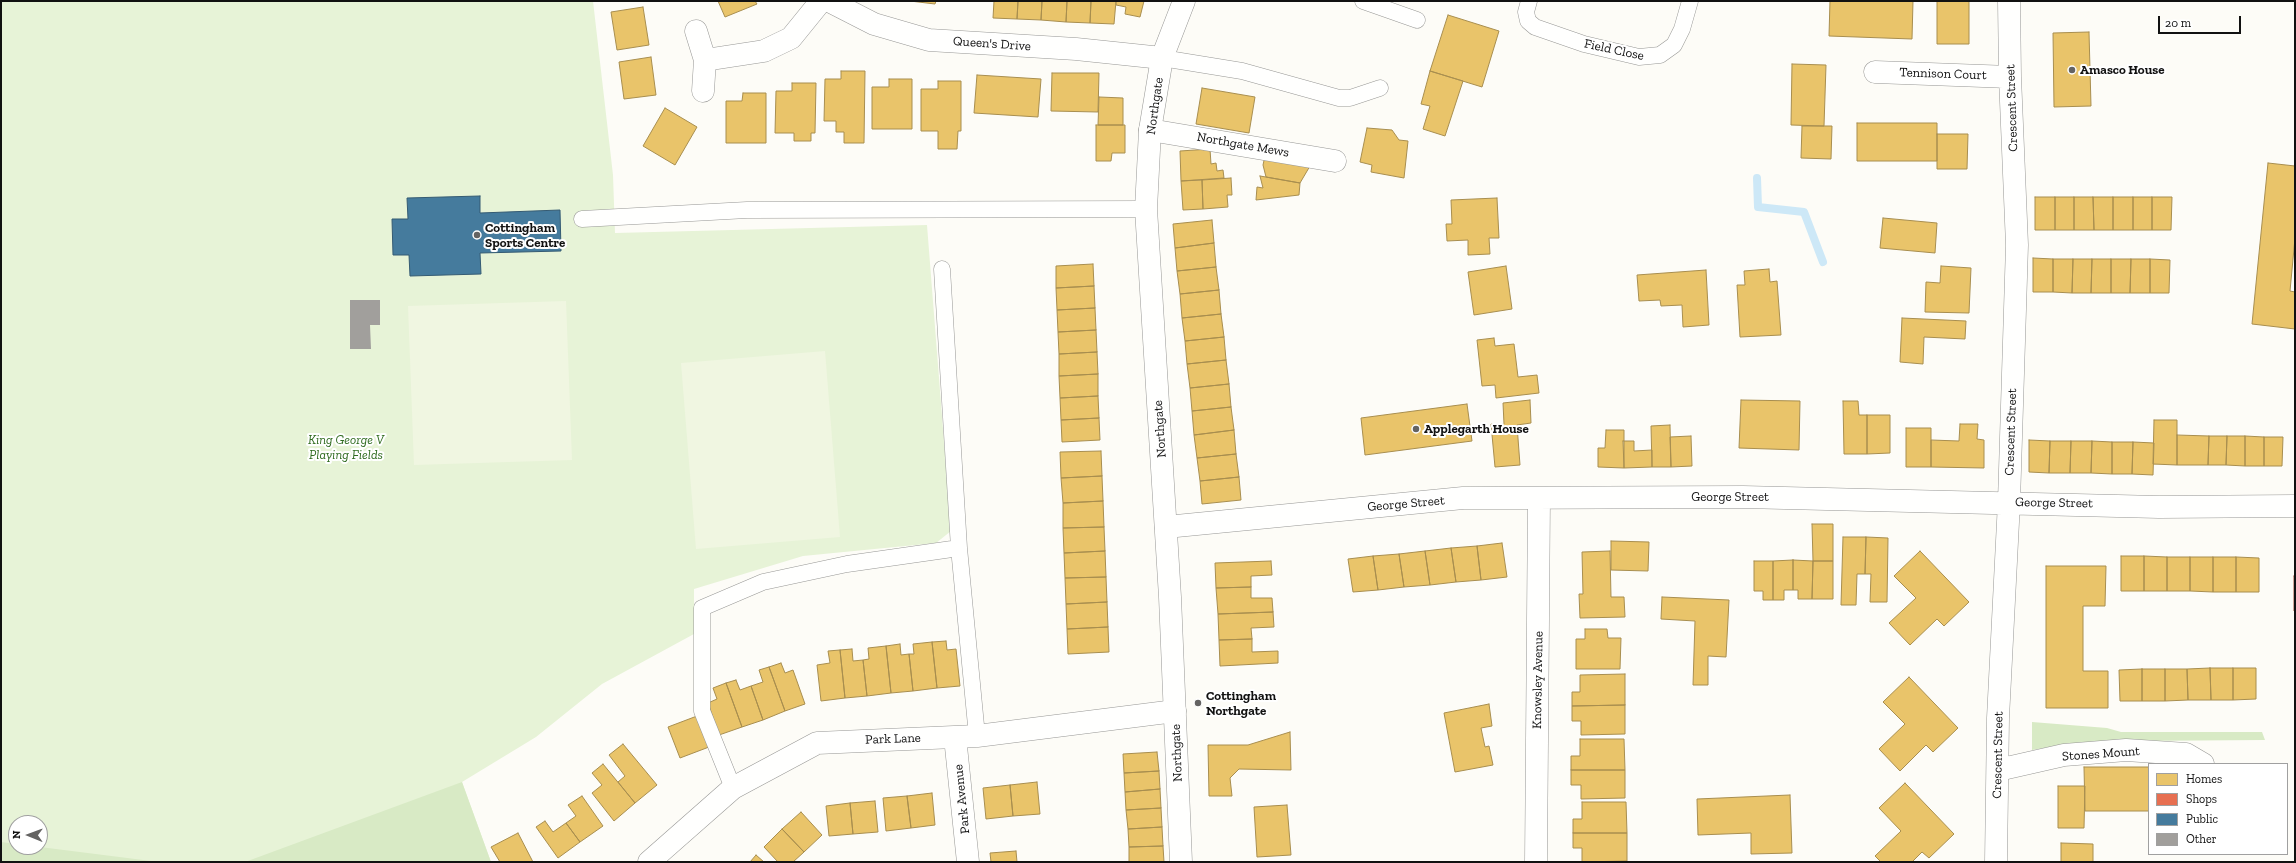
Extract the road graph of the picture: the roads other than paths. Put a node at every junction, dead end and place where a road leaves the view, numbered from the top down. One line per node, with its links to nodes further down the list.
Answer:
1 (821, 1): 11 (street)
2 (829, 1): 10 (street, Queen's Drive)
3 (1184, 1): 10 (street, Northgate)
4 (1363, 1): 8 (lane)
5 (1529, 1): 6 (lane, Field Close)
6 (1690, 1)
7 (2009, 1): 13 (street, Crescent Street)
8 (1416, 20)
9 (696, 30): 11 (street)
10 (1162, 58): 14 (lane); 16 (street, Northgate)
11 (705, 60): 15 (street)
12 (1875, 72): 13 (street, Tennison Court)
13 (2010, 77): 22 (street, Crescent Street)
14 (1380, 88)
15 (703, 91)
16 (1150, 130): 17 (street, Northgate Mews); 18 (street, Northgate)
17 (1335, 161)
18 (1146, 209): 19 (lane); 24 (street, Northgate)
19 (582, 219)
20 (942, 269): 25 (lane)
21 (1539, 498): 22 (street, George Street); 24 (street, George Street); 35 (street, Knowsley Avenue)
22 (2009, 502): 23 (street, George Street); 30 (street, Crescent Street)
23 (2295, 506)
24 (1166, 526): 26 (street, Northgate)
25 (959, 548): 27 (lane); 31 (lane)
26 (1175, 711): 27 (street, Park Lane); 34 (street, Northgate)
27 (977, 736): 28 (street, Park Lane)
28 (955, 737): 31 (street, Park Lane); 33 (street, Park Avenue)
29 (2201, 763): 30 (street, Stones Mount)
30 (1998, 770): 36 (street, Crescent Street)
31 (733, 788): 32 (street, Park Lane)
32 (649, 862)
33 (968, 862)
34 (1181, 862)
35 (1536, 862)
36 (1996, 862)

